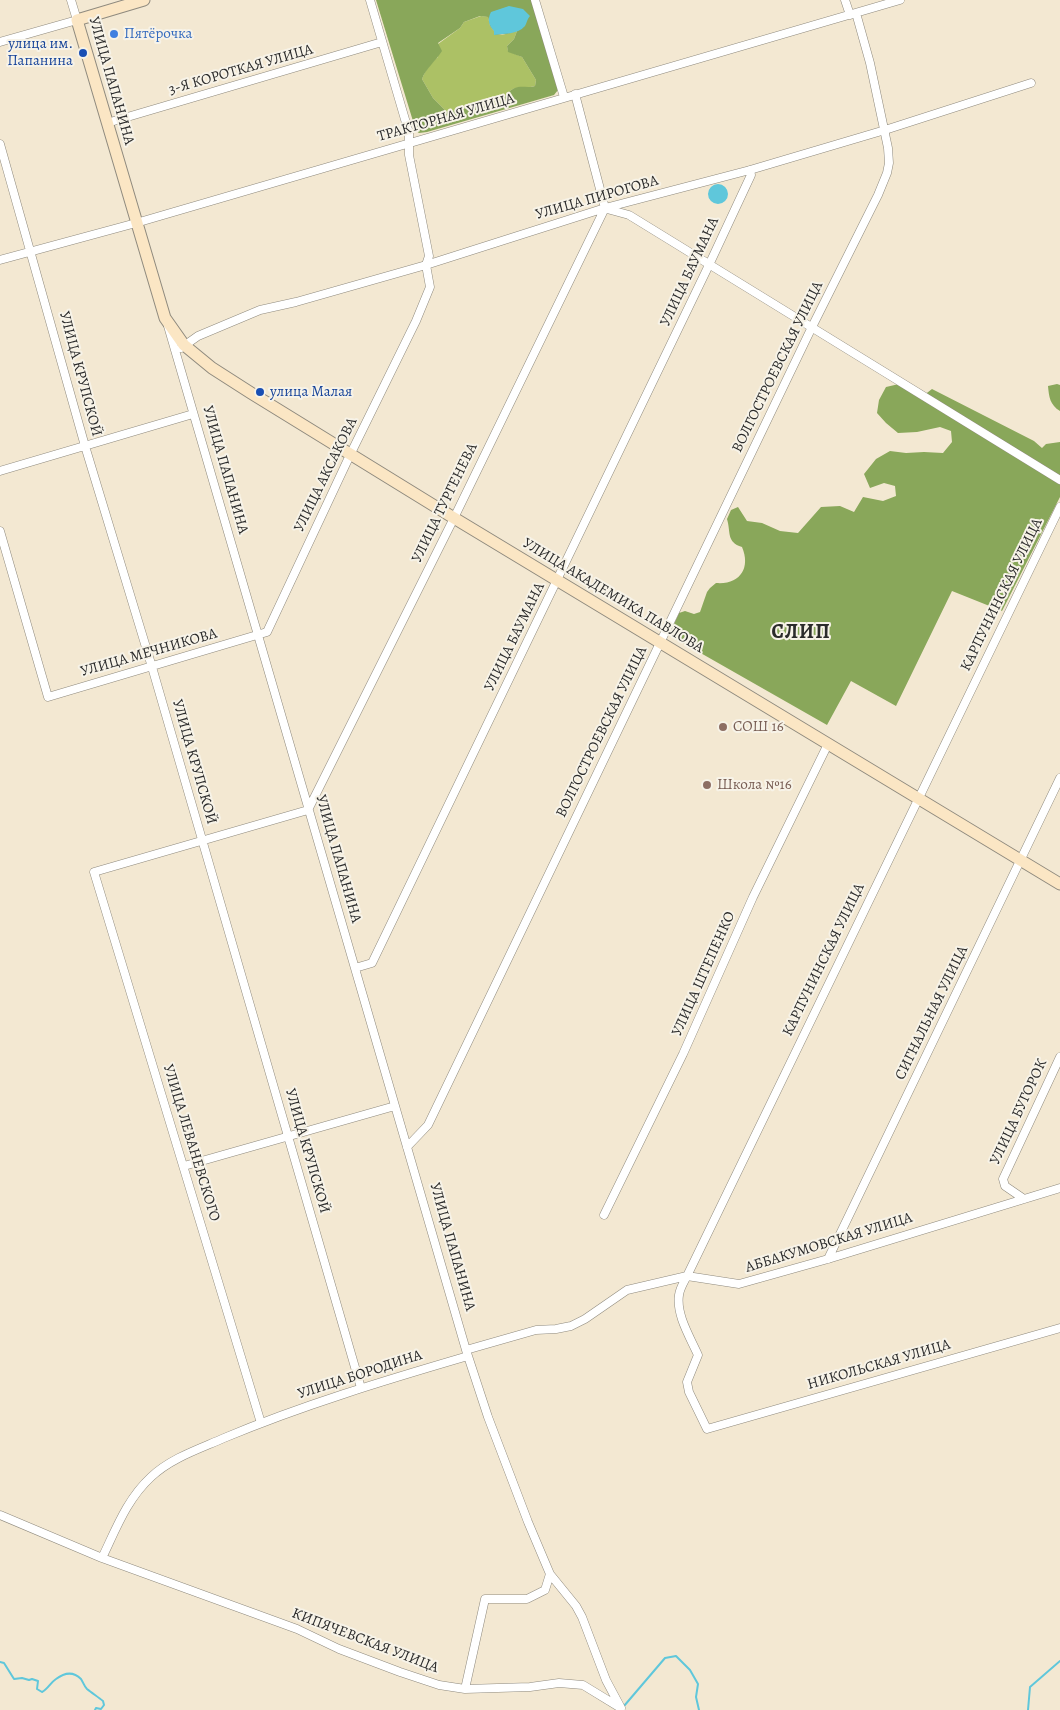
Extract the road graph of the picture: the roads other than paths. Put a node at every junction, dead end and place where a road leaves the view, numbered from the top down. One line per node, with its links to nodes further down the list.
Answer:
1 (71, 0): 8 (street, УЛИЦА ПАПАНИНА)
2 (144, 0): 8 (street)
3 (370, 0): 10 (street, УЛИЦА АКСАКОВА)
4 (535, 0): 13 (street)
5 (845, 0): 7 (street, ВОЛГОСТРОЕВСКАЯ УЛИЦА)
6 (900, 0): 7 (street, ТРАКТОРНАЯ УЛИЦА)
7 (853, 14): 12 (street, ТРАКТОРНАЯ УЛИЦА); 15 (street, ВОЛГОСТРОЕВСКАЯ УЛИЦА)
8 (77, 20): 9 (street); 14 (street, УЛИЦА ПАПАНИНА)
9 (0, 42)
10 (382, 42): 14 (street, 3-Я КОРОТКАЯ УЛИЦА); 16 (street, УЛИЦА АКСАКОВА)
11 (1031, 83): 15 (street, УЛИЦА ПИРОГОВА)
12 (575, 94): 13 (street, ТРАКТОРНАЯ УЛИЦА); 19 (street)
13 (564, 97): 16 (street, ТРАКТОРНАЯ УЛИЦА)
14 (107, 123): 20 (street, УЛИЦА ПАПАНИНА)
15 (885, 130): 18 (street, УЛИЦА ПИРОГОВА); 26 (street, ВОЛГОСТРОЕВСКАЯ УЛИЦА)
16 (409, 143): 20 (street, ТРАКТОРНАЯ УЛИЦА); 23 (street, УЛИЦА АКСАКОВА)
17 (0, 144): 21 (street, УЛИЦА КРУПСКОЙ)
18 (750, 170): 19 (street, УЛИЦА ПИРОГОВА); 24 (street, УЛИЦА БАУМАНА)
19 (605, 208): 23 (street, УЛИЦА ПИРОГОВА); 24 (street); 34 (street, УЛИЦА ТУРГЕНЕВА)
20 (136, 222): 21 (street, ТРАКТОРНАЯ УЛИЦА); 25 (street, УЛИЦА ПАПАНИНА)
21 (32, 252): 22 (street, ТРАКТОРНАЯ УЛИЦА); 29 (street, УЛИЦА КРУПСКОЙ)
22 (0, 260)
23 (426, 265): 27 (street, УЛИЦА ПИРОГОВА); 30 (street, УЛИЦА АКСАКОВА)
24 (709, 265): 26 (street); 36 (street, УЛИЦА БАУМАНА)
25 (165, 318): 27 (street, УЛИЦА АКАДЕМИКА ПАВЛОВА)
26 (812, 327): 32 (street); 38 (street, ВОЛГОСТРОЕВСКАЯ УЛИЦА)
27 (180, 349): 28 (street, УЛИЦА ПАПАНИНА); 30 (street, УЛИЦА АКАДЕМИКА ПАВЛОВА)
28 (193, 414): 29 (street); 37 (street, УЛИЦА ПАПАНИНА)
29 (85, 446): 31 (street); 39 (street, УЛИЦА КРУПСКОЙ)
30 (351, 454): 34 (street, УЛИЦА АКАДЕМИКА ПАВЛОВА); 37 (street, УЛИЦА АКСАКОВА)
31 (0, 471)
32 (1060, 480)
33 (1060, 507): 42 (street, КАРПУНИНСКАЯ УЛИЦА)
34 (454, 518): 36 (street, УЛИЦА АКАДЕМИКА ПАВЛОВА); 43 (street, УЛИЦА ТУРГЕНЕВА)
35 (0, 531): 39 (street, УЛИЦА МЕЧНИКОВА)
36 (558, 580): 38 (street, УЛИЦА АКАДЕМИКА ПАВЛОВА); 47 (street, УЛИЦА БАУМАНА)
37 (258, 636): 39 (street, УЛИЦА МЕЧНИКОВА); 43 (street, УЛИЦА ПАПАНИНА)
38 (661, 643): 40 (street, УЛИЦА АКАДЕМИКА ПАВЛОВА); 51 (street, ВОЛГОСТРОЕВСКАЯ УЛИЦА)
39 (152, 667): 44 (street, УЛИЦА КРУПСКОЙ)
40 (828, 744): 42 (street, УЛИЦА АКАДЕМИКА ПАВЛОВА); 55 (street, УЛИЦА ШТЕПЕНКО)
41 (1060, 778): 45 (street, СИГНАЛЬНАЯ УЛИЦА)
42 (918, 798): 45 (street, УЛИЦА АКАДЕМИКА ПАВЛОВА); 57 (street, КАРПУНИНСКАЯ УЛИЦА)
43 (308, 810): 44 (street); 47 (street, УЛИЦА ПАПАНИНА)
44 (202, 841): 50 (street, УЛИЦА КРУПСКОЙ); 52 (street, УЛИЦА ЛЕВАНЕВСКОГО)
45 (1021, 860): 46 (street, УЛИЦА АКАДЕМИКА ПАВЛОВА); 56 (street, СИГНАЛЬНАЯ УЛИЦА)
46 (1060, 884)
47 (355, 968): 49 (street, УЛИЦА ПАПАНИНА)
48 (1060, 1057): 54 (street, УЛИЦА БУГОРОК)
49 (395, 1106): 50 (street); 51 (street, УЛИЦА ПАПАНИНА)
50 (288, 1137): 52 (street); 60 (street, УЛИЦА КРУПСКОЙ)
51 (407, 1147): 59 (street, УЛИЦА ПАПАНИНА)
52 (184, 1166): 61 (street, УЛИЦА ЛЕВАНЕВСКОГО)
53 (1060, 1188): 54 (street, АББАКУМОВСКАЯ УЛИЦА)
54 (1024, 1198): 56 (street, АББАКУМОВСКАЯ УЛИЦА)
55 (604, 1214)
56 (828, 1259): 57 (street, АББАКУМОВСКАЯ УЛИЦА)
57 (687, 1276): 59 (street, АББАКУМОВСКАЯ УЛИЦА); 62 (street, КАРПУНИНСКАЯ УЛИЦА)
58 (1060, 1328): 62 (street, НИКОЛЬСКАЯ УЛИЦА)
59 (467, 1353): 60 (street, УЛИЦА БОРОДИНА); 65 (street, УЛИЦА ПАПАНИНА)
60 (361, 1388): 61 (street, УЛИЦА БОРОДИНА)
61 (261, 1423): 64 (street, УЛИЦА БОРОДИНА)
62 (707, 1429)
63 (0, 1515): 64 (street, КИПЯЧЕВСКАЯ УЛИЦА)
64 (102, 1558): 66 (street, КИПЯЧЕВСКАЯ УЛИЦА)
65 (550, 1574): 66 (street); 67 (street, УЛИЦА ПАПАНИНА)
66 (465, 1688): 67 (street, КИПЯЧЕВСКАЯ УЛИЦА)
67 (621, 1709)

